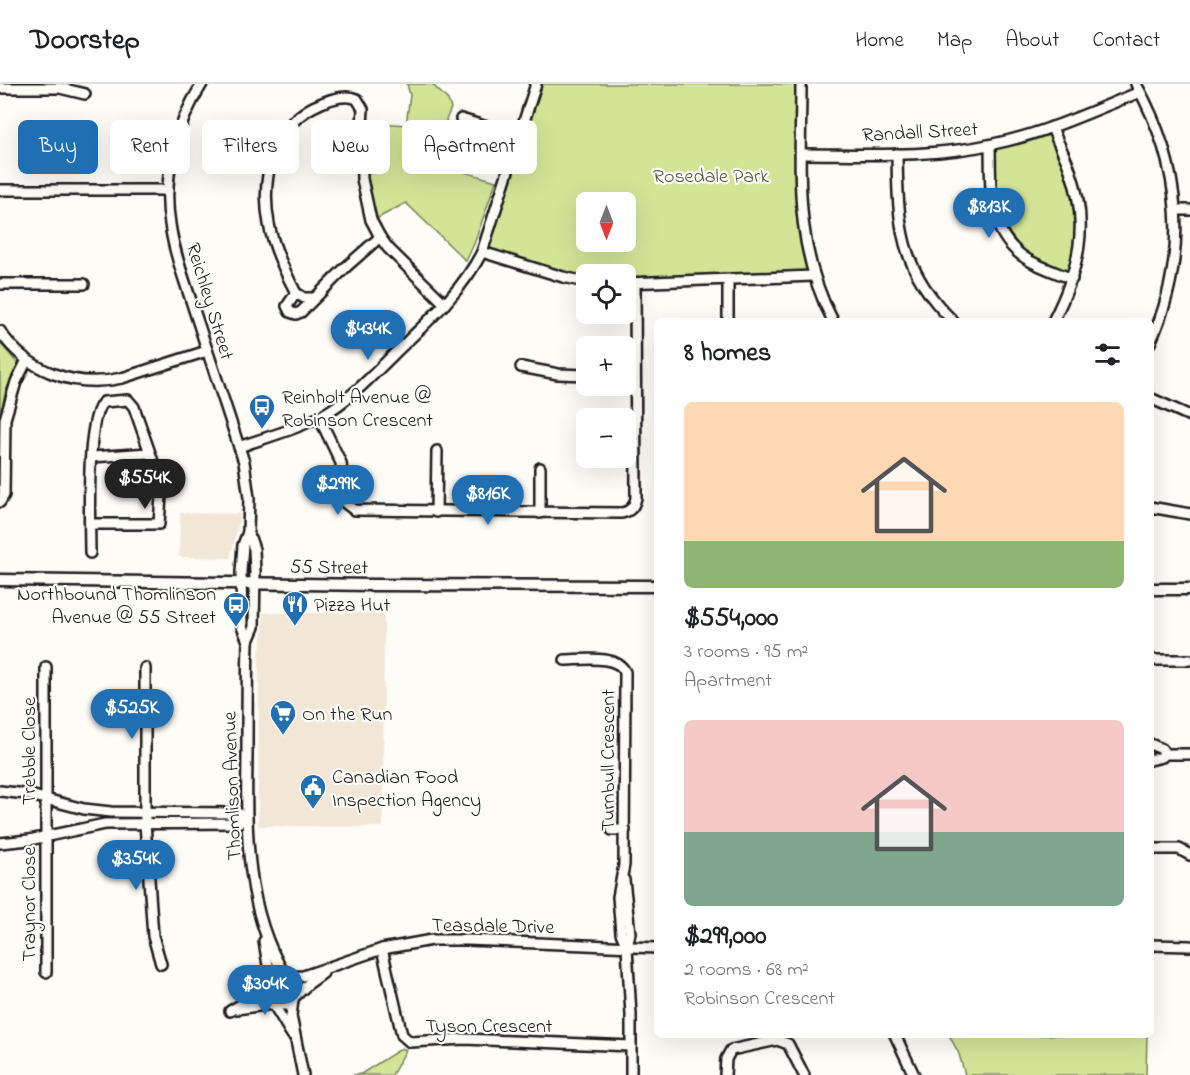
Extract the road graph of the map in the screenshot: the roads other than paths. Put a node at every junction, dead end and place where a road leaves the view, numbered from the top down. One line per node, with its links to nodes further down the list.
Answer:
1 (202, 84): 16 (street, Reichley Street)
2 (536, 84): 9 (street)
3 (801, 84): 12 (street)
4 (0, 88): 6 (street)
5 (1138, 88): 10 (street, Randall Street); 17 (street)
6 (85, 94)
7 (460, 119): 8 (street)
8 (463, 120)
9 (525, 120)
10 (1052, 127): 11 (street, Randall Street); 22 (street)
11 (990, 145): 13 (street, Randall Street); 22 (street)
12 (801, 154): 13 (street, Randall Street); 21 (street)
13 (897, 154): 33 (street)
14 (507, 174): 20 (street)
15 (0, 190): 16 (street)
16 (168, 190): 37 (street, Reichley Street)
17 (1177, 210): 18 (street); 36 (street)
18 (1190, 210)
19 (380, 237): 28 (street); 29 (street); 30 (street)
20 (482, 252): 23 (street); 30 (street)
21 (813, 276): 24 (street); 32 (street)
22 (1072, 279): 34 (street)
23 (576, 280)
24 (728, 280): 25 (street); 31 (street)
25 (636, 283)
26 (0, 284): 27 (street)
27 (84, 284)
28 (296, 293): 29 (street); 29 (street)
29 (314, 298)
30 (445, 304): 45 (street)
31 (728, 318)
32 (832, 318)
33 (950, 318)
34 (1054, 318)
35 (0, 331): 38 (street)
36 (1154, 335)
37 (207, 351): 41 (street); 46 (street, Reichley Street)
38 (27, 360): 41 (street); 51 (street)
39 (521, 367): 40 (street)
40 (576, 375)
41 (112, 391): 48 (street); 49 (street)
42 (632, 396): 54 (street)
43 (1154, 400): 44 (street)
44 (1190, 416)
45 (319, 417): 46 (street); 53 (street)
46 (239, 447): 57 (street, Reichley Street)
47 (437, 451): 53 (street)
48 (149, 453): 49 (street); 56 (street)
49 (92, 457): 56 (street)
50 (540, 468): 54 (street)
51 (0, 502)
52 (1154, 508): 55 (street)
53 (436, 512): 54 (street)
54 (540, 513)
55 (1190, 514)
56 (90, 524): 58 (street)
57 (249, 532): 60 (street, Reichley Street); 61 (street, Reichley Street)
58 (90, 553)
59 (0, 580): 60 (main road, 55 Street)
60 (241, 582): 61 (main road, 55 Street); 65 (street, Thomlison Avenue)
61 (255, 582): 62 (main road, 55 Street); 65 (street, Thomlison Avenue)
62 (654, 586)
63 (1154, 589): 64 (main road)
64 (1190, 589)
65 (248, 641): 80 (street, Thomlison Avenue)
66 (565, 660): 85 (street, Turnbull Crescent)
67 (1154, 660): 68 (street)
68 (1190, 660)
69 (46, 667): 76 (street, Trebble Close)
70 (145, 668): 78 (street)
71 (1154, 746): 72 (street)
72 (1165, 754): 73 (street); 74 (street)
73 (1190, 754)
74 (1154, 759)
75 (0, 792): 76 (street)
76 (46, 799): 77 (street); 86 (street, Trebble Close)
77 (96, 811): 78 (street); 83 (street)
78 (145, 812): 79 (street); 81 (street)
79 (195, 813): 80 (street); 82 (street)
80 (246, 818): 82 (street); 90 (street, Thomlison Avenue)
81 (145, 824): 82 (street); 83 (street); 96 (street)
82 (195, 824)
83 (96, 825): 86 (street)
84 (612, 830): 85 (street)
85 (625, 830): 93 (street, Turnbull Crescent)
86 (46, 836): 87 (street); 98 (street, Traynor Close)
87 (0, 843)
88 (1154, 849): 89 (street)
89 (1190, 855)
90 (263, 930): 99 (street, Thomlison Avenue); 100 (street, Thomlison Avenue)
91 (1154, 945): 92 (street)
92 (1190, 946)
93 (627, 947): 94 (street, Teasdale Drive); 95 (street, Teasdale Drive); 105 (street, Turnbull Crescent)
94 (654, 948)
95 (382, 949): 97 (street, Teasdale Drive); 105 (street, Tyson Crescent)
96 (161, 964)
97 (332, 966): 99 (street, Teasdale Drive); 101 (street, Teasdale Drive)
98 (46, 972)
99 (287, 976): 100 (street); 101 (street)
100 (265, 983): 102 (street); 102 (street)
101 (294, 998): 102 (street); 104 (street)
102 (273, 1004): 104 (street)
103 (896, 1038): 110 (street)
104 (296, 1043): 106 (street)
105 (631, 1046): 107 (street, Turnbull Crescent)
106 (303, 1075)
107 (630, 1075)
108 (725, 1075): 109 (street)
109 (804, 1075)
110 (914, 1075)

